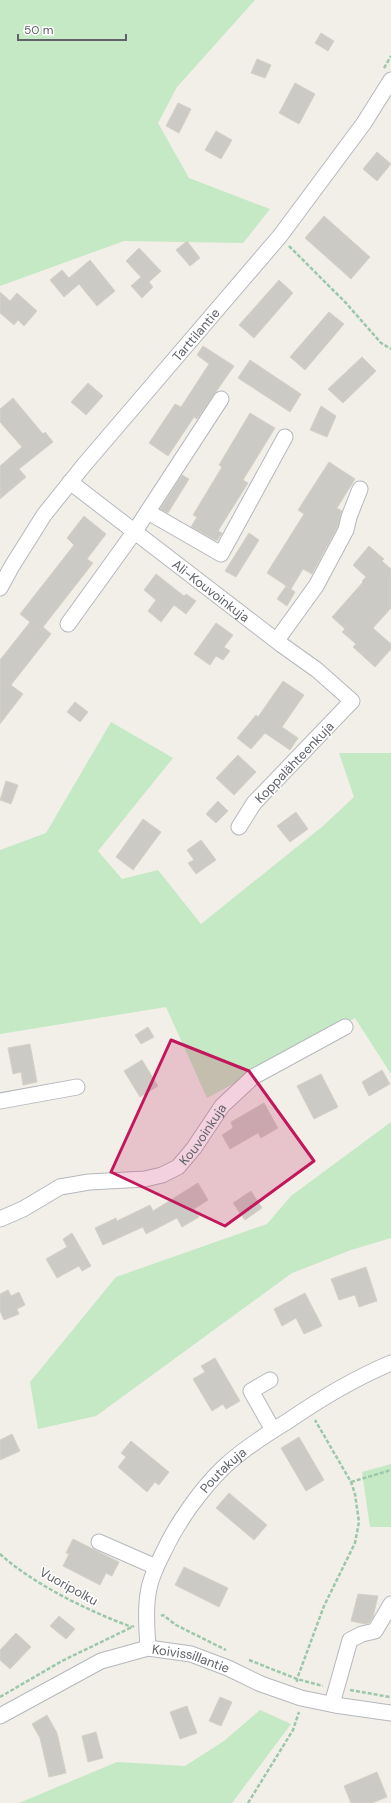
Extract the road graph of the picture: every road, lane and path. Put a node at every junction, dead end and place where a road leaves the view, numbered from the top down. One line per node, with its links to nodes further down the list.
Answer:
1 (391, 80): 2 (street, Tarttilantie)
2 (280, 236): 3 (path); 6 (street, Tarttilantie)
3 (391, 349)
4 (221, 399): 8 (street)
5 (286, 437): 8 (street)
6 (70, 482): 9 (street, Ali-Kouvoinkuja); 10 (street, Tarttilantie)
7 (360, 488): 12 (street)
8 (148, 512): 9 (street)
9 (135, 531): 11 (street); 12 (street, Ali-Kouvoinkuja)
10 (0, 588)
11 (68, 624)
12 (277, 640): 13 (street, Ali-Kouvoinkuja)
13 (352, 700): 14 (street, Koppalähteenkuja)
14 (240, 827)
15 (345, 1027): 18 (street, Kouvoinkuja)
16 (78, 1087): 17 (street)
17 (0, 1101)
18 (0, 1219)
19 (391, 1363): 21 (street, Poutakuja)
20 (270, 1380): 22 (street)
21 (307, 1408): 22 (street, Poutakuja); 24 (path)
22 (273, 1430): 27 (street, Poutakuja)
23 (391, 1470): 24 (path)
24 (351, 1482): 33 (path)
25 (99, 1542): 27 (street)
26 (0, 1554): 36 (path, Vuoripolku)
27 (156, 1567): 30 (street, Poutakuja)
28 (391, 1604): 39 (street)
29 (156, 1617): 31 (path)
30 (148, 1648): 38 (street, Koivissillantie); 41 (street, Koivissillantie)
31 (229, 1652)
32 (242, 1658): 33 (path)
33 (297, 1679): 34 (path); 38 (path)
34 (330, 1687)
35 (344, 1690): 37 (path)
36 (0, 1697)
37 (391, 1697)
38 (301, 1698): 39 (street, Koivissillantie); 42 (path)
39 (332, 1704): 40 (street, Koivissillantie)
40 (391, 1713)
41 (0, 1716)
42 (248, 1803)

